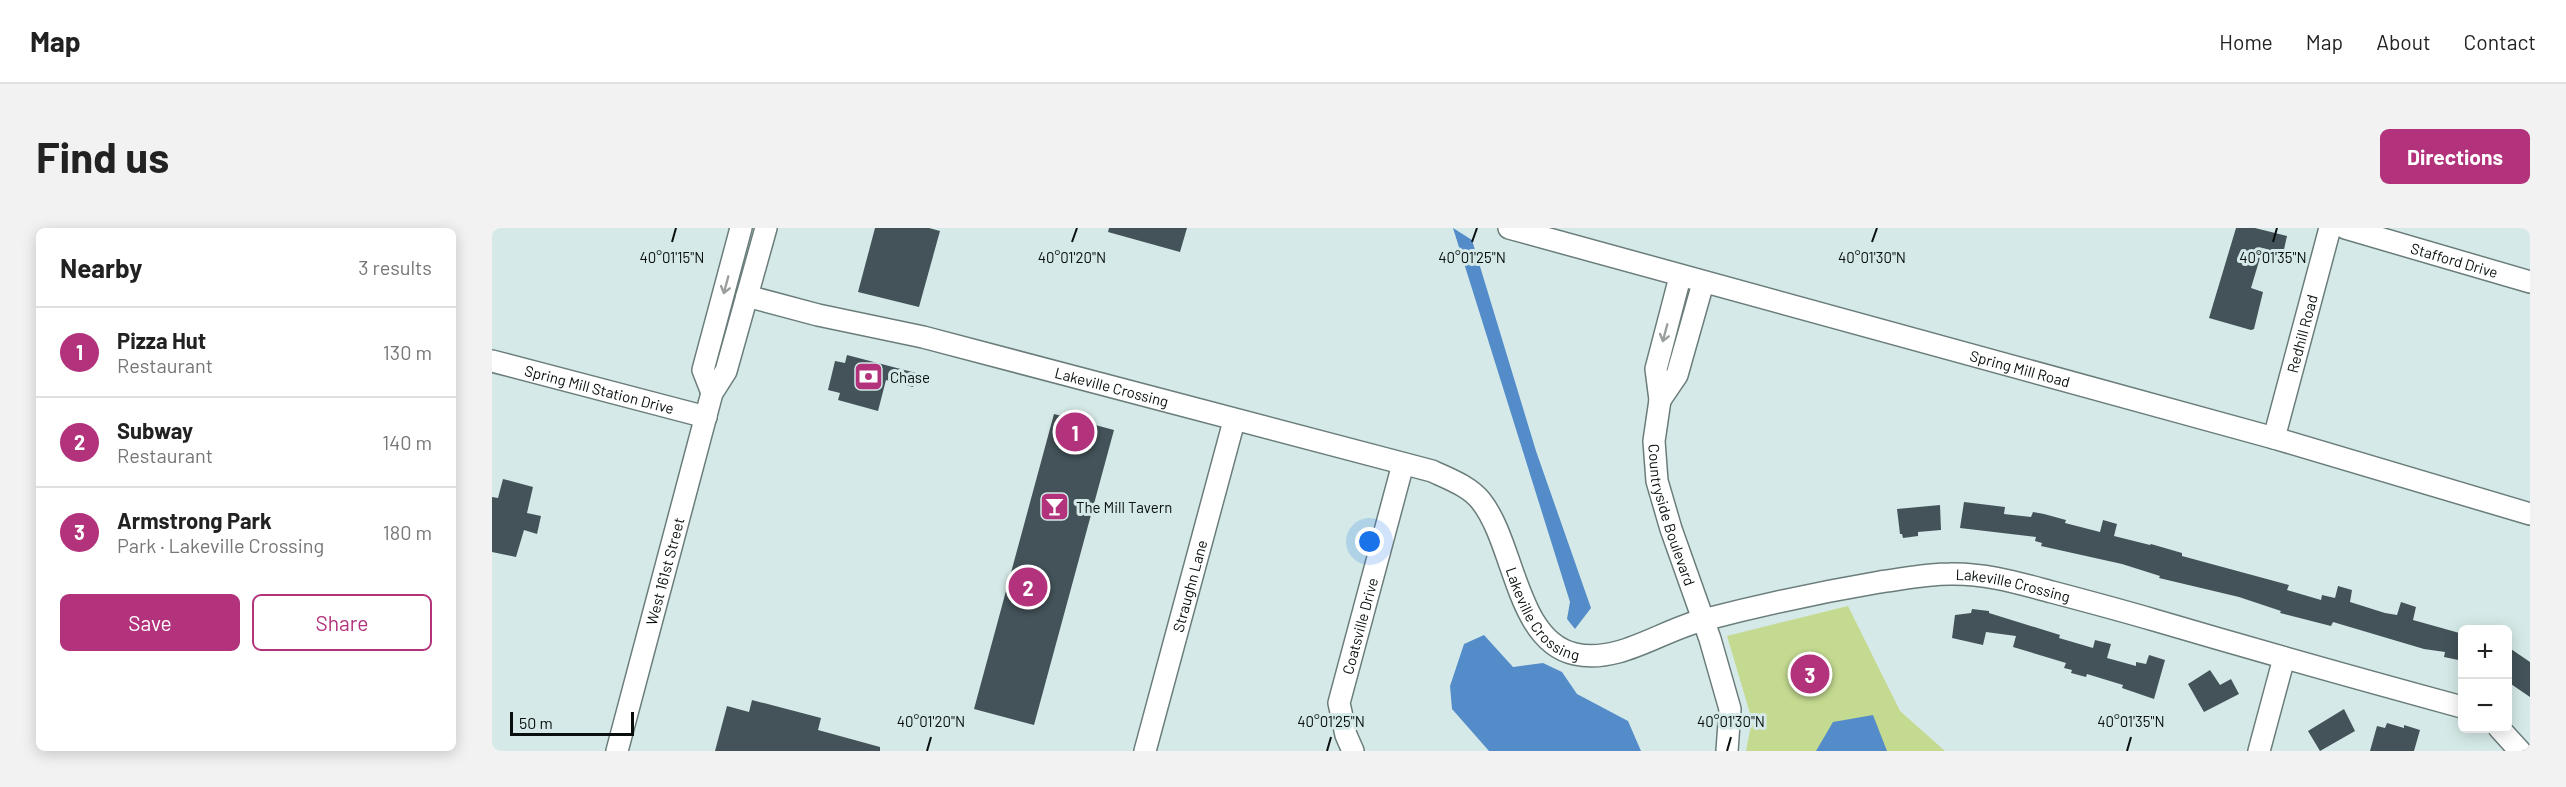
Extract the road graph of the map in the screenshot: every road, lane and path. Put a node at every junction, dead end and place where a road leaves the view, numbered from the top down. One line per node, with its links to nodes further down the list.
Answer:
1 (741, 228): 11 (street, West 161st Street, one-way to 11)
2 (766, 228): 9 (street, West 161st Street)
3 (1509, 228): 6 (street, Spring Mill Road)
4 (2330, 228): 15 (street, Redhill Road)
5 (2345, 228): 7 (street, Stafford Drive)
6 (1680, 277): 8 (street, Spring Mill Road); 12 (street, Countryside Boulevard, one-way to 12)
7 (2530, 282)
8 (1703, 283): 12 (street); 15 (street, Spring Mill Road)
9 (747, 296): 11 (street, West 161st Street); 14 (street, Lakeville Crossing)
10 (492, 361): 13 (street, Spring Mill Station Drive)
11 (712, 393): 13 (street, West 161st Street)
12 (1660, 400): 18 (street, Countryside Boulevard)
13 (706, 417): 22 (street, West 161st Street)
14 (1233, 421): 16 (street, Lakeville Crossing); 23 (street, Straughn Lane)
15 (2274, 438): 17 (street, Spring Mill Road)
16 (1403, 464): 18 (street, Lakeville Crossing); 24 (street, Coatsville Drive)
17 (2530, 514)
18 (1702, 620): 19 (street, Lakeville Crossing); 25 (street, Countryside Boulevard)
19 (2284, 658): 20 (street, Lakeville Crossing); 26 (street)
20 (2458, 706)
21 (2503, 733): 27 (street)
22 (617, 751)
23 (1145, 751)
24 (1353, 751)
25 (1727, 751)
26 (2259, 751)
27 (2520, 751)

